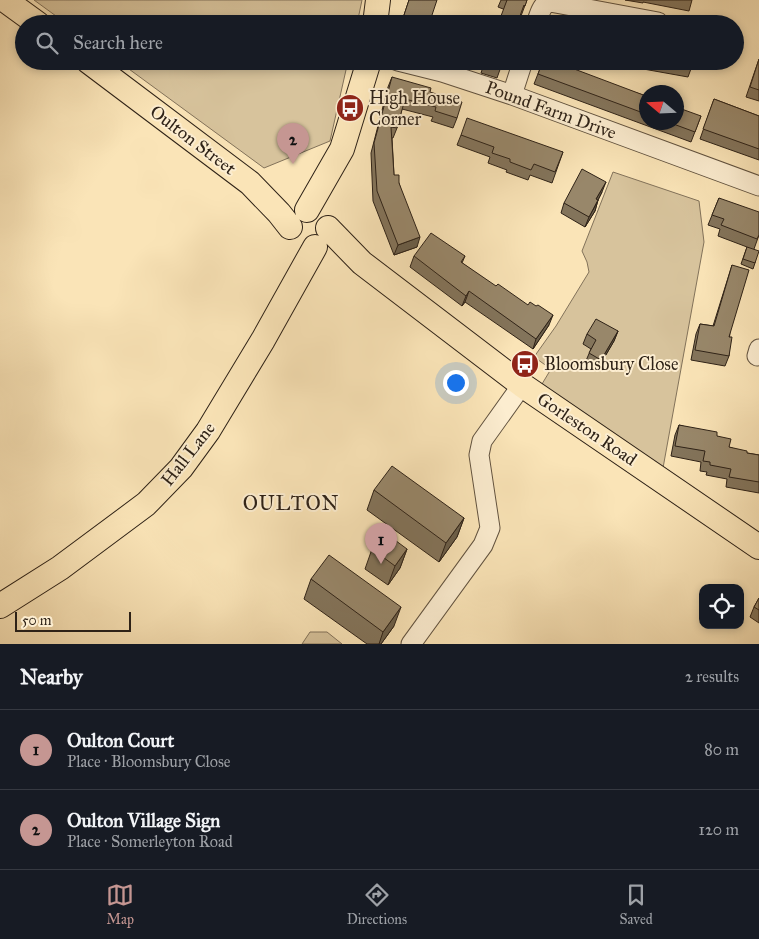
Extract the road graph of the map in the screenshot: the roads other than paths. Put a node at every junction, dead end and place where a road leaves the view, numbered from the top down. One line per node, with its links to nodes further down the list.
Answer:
1 (6, 0): 3 (main road)
2 (378, 0): 4 (main road)
3 (26, 15)
4 (376, 15)
5 (540, 15): 6 (street)
6 (620, 15)
7 (100, 70): 13 (main road, Oulton Street)
8 (366, 70): 13 (main road, Hall Lane)
9 (434, 70): 11 (street, Pound Farm Drive)
10 (520, 70): 11 (street)
11 (512, 95): 12 (street, Pound Farm Drive)
12 (759, 186)
13 (310, 229): 14 (main road, Gorleston Road); 16 (main road, Hall Lane)
14 (522, 385): 15 (main road, Gorleston Road); 17 (street)
15 (759, 547)
16 (0, 606)
17 (411, 644)

